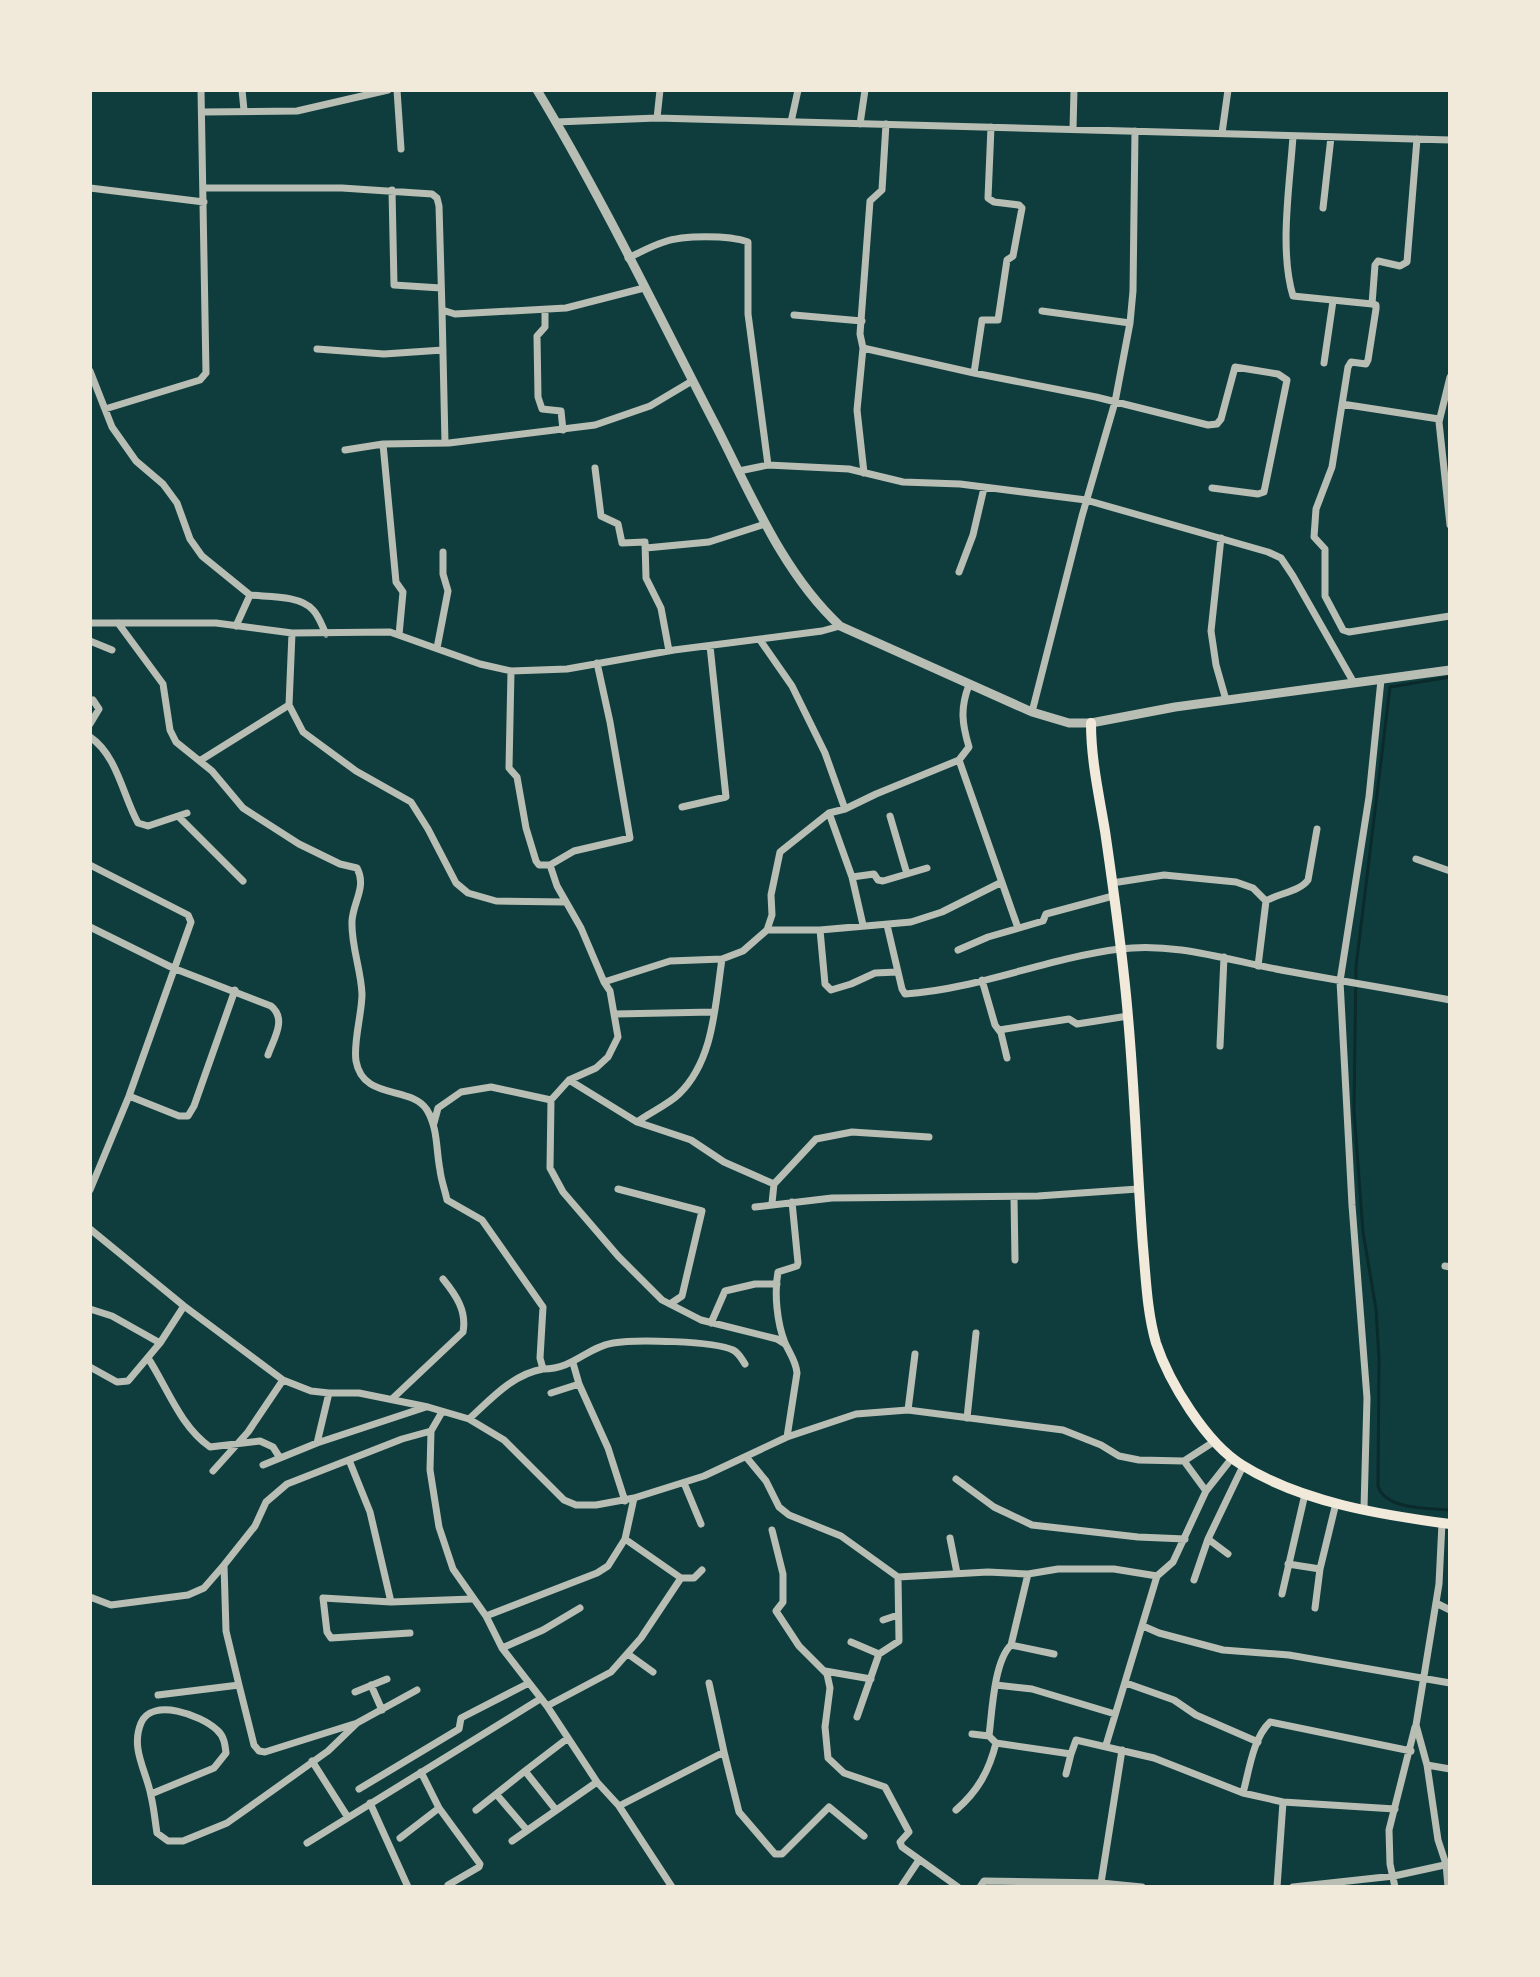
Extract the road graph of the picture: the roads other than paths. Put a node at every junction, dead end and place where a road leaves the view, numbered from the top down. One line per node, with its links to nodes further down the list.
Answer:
1 (201, 90): 12 (street)
2 (242, 90): 11 (street)
3 (388, 90): 11 (street)
4 (397, 90): 26 (street)
5 (537, 90): 14 (street)
6 (660, 90): 13 (street)
7 (798, 90): 15 (street)
8 (865, 90): 16 (street)
9 (1074, 90): 19 (street)
10 (1228, 90): 21 (street)
11 (244, 110): 12 (street)
12 (203, 112): 28 (street)
13 (657, 118): 14 (street); 15 (street)
14 (556, 122): 32 (street)
15 (791, 122): 16 (street)
16 (860, 124): 17 (street)
17 (886, 124): 18 (street); 41 (street)
18 (991, 127): 19 (street); 48 (street)
19 (1073, 129): 20 (street)
20 (1135, 131): 21 (street); 42 (street)
21 (1222, 133): 22 (street)
22 (1293, 136): 23 (street); 35 (street)
23 (1331, 137): 24 (street); 31 (street)
24 (1417, 139): 25 (street); 36 (street)
25 (1450, 140)
26 (401, 149)
27 (90, 188): 30 (street)
28 (204, 188): 29 (street); 30 (street)
29 (392, 190): 33 (street); 33 (street)
30 (204, 202): 53 (street)
31 (1323, 208)
32 (628, 258): 34 (street); 59 (street)
33 (441, 288): 37 (street)
34 (644, 288): 38 (street); 50 (street)
35 (1333, 301): 36 (street); 46 (street)
36 (1372, 304): 52 (street)
37 (442, 310): 38 (street); 45 (street)
38 (545, 310): 55 (street)
39 (1042, 311): 42 (street)
40 (794, 315): 41 (street)
41 (862, 321): 43 (street)
42 (1130, 323): 51 (street)
43 (863, 348): 48 (street); 62 (street)
44 (317, 349): 45 (street)
45 (443, 350): 56 (street)
46 (1324, 363)
47 (90, 371): 53 (street)
48 (974, 373): 51 (street)
49 (1450, 377): 54 (street)
50 (692, 381): 55 (street); 61 (street)
51 (1115, 402): 64 (street); 65 (street)
52 (1342, 404): 54 (street); 73 (street)
53 (109, 408): 72 (street)
54 (1439, 419): 67 (street)
55 (563, 430): 56 (street)
56 (445, 443): 57 (street)
57 (383, 444): 58 (street); 80 (street)
58 (345, 450)
59 (768, 465): 61 (street); 62 (street)
60 (595, 468): 69 (street)
61 (739, 471): 66 (street)
62 (864, 473): 63 (street)
63 (984, 488): 65 (street); 71 (street)
64 (1212, 488)
65 (1086, 500): 68 (street); 96 (street)
66 (765, 524): 69 (street); 77 (street)
67 (1450, 525)
68 (1221, 538): 91 (street); 94 (street)
69 (646, 548): 86 (street)
70 (443, 552): 84 (street)
71 (959, 572)
72 (250, 595): 76 (street); 79 (street)
73 (1450, 616)
74 (90, 623): 75 (street)
75 (118, 623): 76 (street); 100 (street)
76 (236, 626): 78 (street)
77 (840, 626): 81 (street); 92 (street)
78 (292, 633): 79 (street); 95 (street)
79 (326, 634): 80 (street)
80 (399, 635): 84 (street)
81 (760, 640): 83 (street); 103 (street)
82 (90, 641): 85 (street)
83 (710, 646): 86 (street); 102 (street)
84 (437, 648): 89 (street)
85 (112, 650)
86 (669, 651): 87 (street)
87 (597, 663): 89 (street); 111 (street)
88 (1450, 670): 90 (street)
89 (511, 671): 111 (street)
90 (1381, 680): 91 (street); 136 (street)
91 (1354, 683): 94 (street)
92 (969, 685): 96 (street); 101 (street)
93 (93, 700): 98 (street)
94 (1226, 700): 97 (street)
95 (289, 705): 100 (street); 121 (street)
96 (1032, 712): 97 (street)
97 (1091, 723): 118 (main road)
98 (90, 724)
99 (90, 737): 107 (street)
100 (201, 760): 151 (street)
101 (959, 760): 103 (street); 117 (street)
102 (682, 807)
103 (845, 809): 105 (street)
104 (187, 813): 107 (street)
105 (829, 813): 115 (street); 126 (street)
106 (890, 816): 114 (street)
107 (179, 817): 116 (street)
108 (1317, 829): 120 (street)
109 (1416, 859): 113 (street)
110 (90, 865): 133 (street)
111 (550, 865): 121 (street)
112 (927, 868): 114 (street)
113 (1450, 871)
114 (907, 874): 115 (street)
115 (852, 877): 122 (street)
116 (243, 881)
117 (1000, 883): 123 (street); 125 (street)
118 (1112, 883): 119 (main road); 120 (street)
119 (1113, 896): 125 (street); 128 (main road)
120 (1266, 901): 132 (street)
121 (565, 902): 137 (street)
122 (863, 925): 123 (street); 127 (street)
123 (887, 925): 134 (street)
124 (90, 927): 133 (street)
125 (1018, 928): 129 (street)
126 (767, 930): 127 (street); 131 (street)
127 (820, 930): 134 (street)
128 (1120, 948): 130 (street); 135 (street); 142 (main road)
129 (958, 950)
130 (1224, 957): 132 (street); 144 (street)
131 (722, 959): 137 (street); 140 (street)
132 (1258, 966): 136 (street)
133 (173, 968): 138 (street); 148 (street)
134 (897, 972): 135 (street)
135 (982, 980): 143 (street)
136 (1340, 981): 139 (street); 207 (street)
137 (604, 982): 141 (street)
138 (235, 990): 145 (street); 148 (street)
139 (1450, 1000)
140 (713, 1012): 141 (street); 150 (street)
141 (615, 1014): 147 (street)
142 (1128, 1016): 143 (street); 155 (main road)
143 (999, 1030): 146 (street)
144 (1220, 1046)
145 (268, 1055)
146 (1007, 1058)
147 (569, 1080): 149 (street); 150 (street)
148 (129, 1096): 156 (street)
149 (551, 1100): 151 (street); 165 (street)
150 (637, 1122): 153 (street)
151 (434, 1123): 177 (street)
152 (929, 1137): 153 (street)
153 (774, 1184): 159 (street)
154 (618, 1189): 165 (street)
155 (1138, 1189): 157 (street); 191 (main road)
156 (90, 1190)
157 (1014, 1197): 158 (street); 162 (street)
158 (792, 1202): 159 (street); 164 (street)
159 (772, 1203): 160 (street)
160 (755, 1207)
161 (91, 1232): 166 (street)
162 (1015, 1260)
163 (443, 1279): 182 (street)
164 (777, 1284): 168 (street); 171 (street)
165 (670, 1304): 168 (street)
166 (184, 1306): 170 (street); 178 (street)
167 (90, 1309): 170 (street)
168 (711, 1323): 171 (street)
169 (976, 1333): 186 (street)
170 (160, 1343): 173 (street)
171 (785, 1344): 189 (street)
172 (915, 1354): 184 (street)
173 (148, 1358): 176 (street); 192 (street)
174 (573, 1363): 175 (street); 177 (street); 179 (street)
175 (745, 1364)
176 (90, 1367)
177 (543, 1369): 187 (street)
178 (283, 1380): 180 (street); 192 (street)
179 (579, 1384): 181 (street); 205 (street)
180 (329, 1393): 182 (street); 190 (street)
181 (551, 1393)
182 (392, 1399): 183 (street)
183 (428, 1407): 185 (street); 190 (street)
184 (908, 1410): 186 (street); 189 (street)
185 (442, 1412): 187 (street); 188 (street)
186 (967, 1418): 197 (street)
187 (469, 1419): 205 (street)
188 (431, 1431): 196 (street); 228 (street)
189 (787, 1437): 194 (street)
190 (317, 1443): 193 (street)
191 (1212, 1444): 195 (main road); 197 (street)
192 (234, 1445): 193 (street); 200 (street)
193 (280, 1458): 198 (street)
194 (747, 1458): 202 (street); 223 (street)
195 (1232, 1458): 199 (main road); 203 (street)
196 (349, 1460): 217 (street); 229 (street)
197 (1184, 1461): 203 (street)
198 (263, 1465)
199 (1243, 1466): 204 (main road); 214 (street)
200 (213, 1471)
201 (956, 1479): 213 (street)
202 (688, 1481): 205 (street); 209 (street)
203 (1206, 1491): 213 (street)
204 (1305, 1494): 206 (main road); 216 (street)
205 (630, 1499): 212 (street)
206 (1336, 1503): 207 (main road); 218 (street)
207 (1364, 1508): 208 (main road)
208 (1446, 1523): 230 (street)
209 (701, 1524)
210 (772, 1530): 245 (street)
211 (950, 1538): 220 (street)
212 (625, 1539): 224 (street); 235 (street)
213 (1185, 1539): 222 (street)
214 (1208, 1539): 215 (street); 225 (street)
215 (1228, 1554)
216 (1288, 1564): 218 (street); 226 (street)
217 (224, 1565): 227 (street); 254 (street)
218 (1320, 1569): 232 (street)
219 (702, 1570): 224 (street)
220 (957, 1573): 221 (street); 223 (street)
221 (1028, 1574): 222 (street); 240 (street)
222 (1157, 1576): 237 (street)
223 (898, 1577): 234 (street)
224 (681, 1578): 242 (street)
225 (1194, 1580)
226 (1282, 1594)
227 (90, 1597)
228 (472, 1599): 229 (street); 235 (street)
229 (391, 1602): 238 (street)
230 (1436, 1603): 233 (street); 249 (street)
231 (580, 1608): 241 (street)
232 (1315, 1608)
233 (1450, 1610)
234 (898, 1615): 236 (street); 243 (street)
235 (486, 1616): 241 (street)
236 (883, 1620)
237 (1143, 1626): 249 (street); 252 (street)
238 (410, 1633)
239 (851, 1642): 243 (street)
240 (1011, 1645): 244 (street); 256 (street)
241 (502, 1648): 250 (street)
242 (628, 1654): 246 (street); 261 (street)
243 (879, 1654): 248 (street)
244 (1054, 1654)
245 (825, 1671): 248 (street); 302 (street)
246 (653, 1672)
247 (387, 1679): 255 (street)
248 (871, 1679): 264 (street)
249 (1425, 1679): 253 (street); 266 (street)
250 (529, 1683): 260 (street); 284 (street)
251 (709, 1683): 275 (street)
252 (1126, 1683): 263 (street); 270 (street)
253 (1450, 1683)
254 (239, 1685): 259 (street); 265 (street)
255 (371, 1685): 258 (street); 262 (street)
256 (996, 1685): 263 (street); 268 (street)
257 (417, 1690): 262 (street)
258 (355, 1692)
259 (158, 1695)
260 (540, 1699): 261 (street); 281 (street)
261 (547, 1706): 269 (street)
262 (382, 1710): 265 (street)
263 (1115, 1714): 272 (street)
264 (857, 1717)
265 (357, 1723): 277 (street)
266 (1416, 1725): 274 (street); 278 (street)
267 (972, 1734): 268 (street)
268 (989, 1736): 271 (street)
269 (568, 1738): 280 (street); 283 (street)
270 (1258, 1742): 274 (street); 285 (street)
271 (996, 1743): 276 (street); 295 (street)
272 (1106, 1745): 273 (street); 276 (street)
273 (1122, 1750): 285 (street); 305 (street)
274 (1411, 1751): 292 (street)
275 (724, 1752): 290 (street); 298 (street)
276 (1071, 1754): 282 (street)
277 (312, 1761): 286 (street); 296 (street)
278 (1427, 1765): 279 (street); 303 (street)
279 (1450, 1769)
280 (525, 1771): 287 (street); 294 (street)
281 (421, 1772): 289 (street); 291 (street)
282 (1066, 1774)
283 (597, 1782): 290 (street); 294 (street)
284 (359, 1789)
285 (1243, 1793): 288 (street)
286 (151, 1794): 286 (street)
287 (497, 1795): 293 (street); 297 (street)
288 (1283, 1802): 292 (street); 313 (street)
289 (370, 1803): 296 (street); 307 (street)
290 (619, 1806): 308 (street)
291 (439, 1808): 299 (street); 306 (street)
292 (1395, 1809): 304 (street)
293 (476, 1810)
294 (556, 1810): 297 (street)
295 (956, 1810)
296 (347, 1816): 301 (street)
297 (526, 1829): 300 (street)
298 (864, 1836)
299 (400, 1838)
300 (512, 1841)
301 (307, 1843)
302 (919, 1860): 309 (street); 310 (street)
303 (1448, 1864): 304 (street); 316 (street)
304 (1394, 1876): 314 (street); 315 (street)
305 (1101, 1883): 311 (street); 312 (street)
306 (448, 1885)
307 (408, 1887)
308 (672, 1887)
309 (901, 1887)
310 (958, 1887)
311 (980, 1887)
312 (1142, 1887)
313 (1277, 1887)
314 (1293, 1887)
315 (1395, 1887)
316 (1448, 1887)

